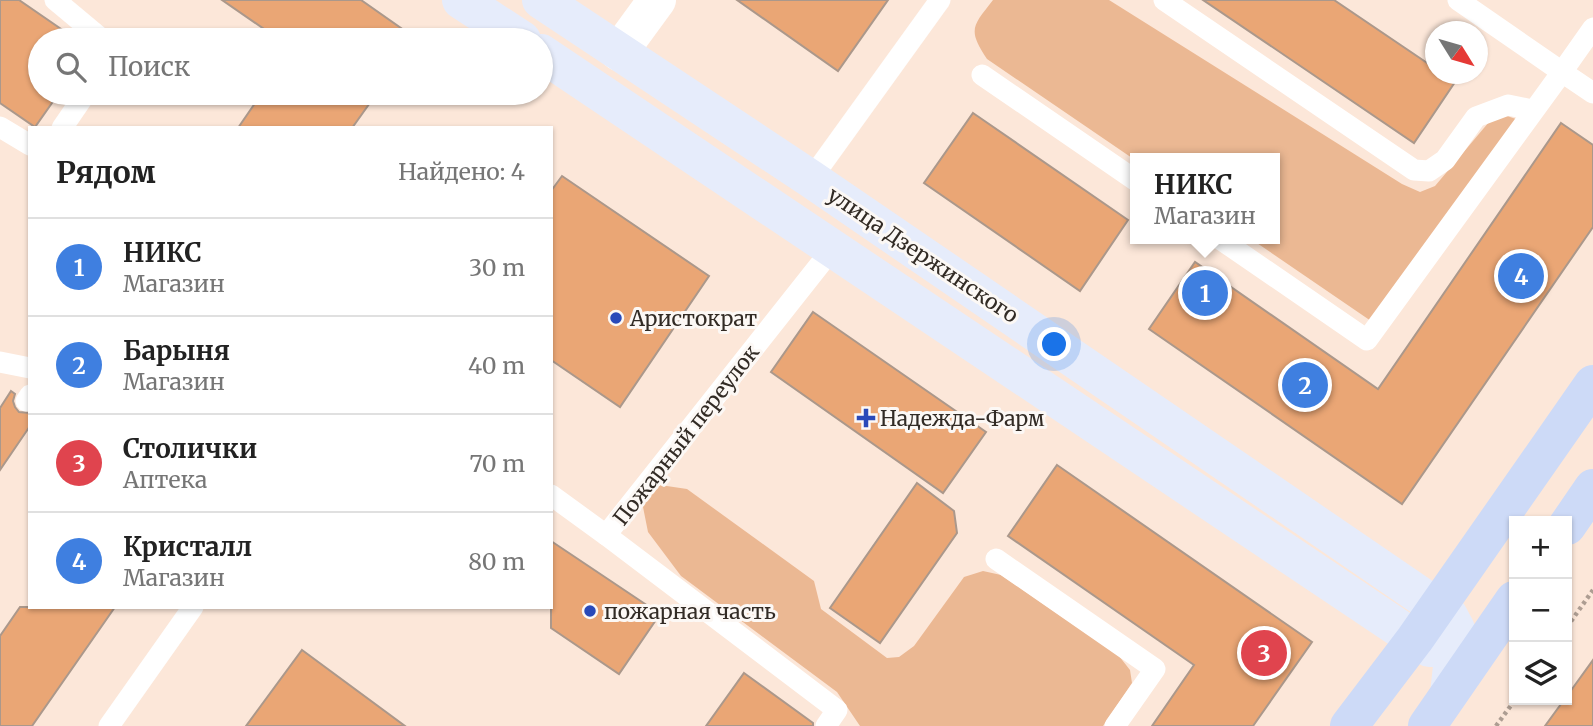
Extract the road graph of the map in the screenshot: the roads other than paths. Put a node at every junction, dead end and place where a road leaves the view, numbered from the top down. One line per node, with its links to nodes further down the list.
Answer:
1 (55, 0): 8 (lane)
2 (461, 0): 9 (main road)
3 (541, 0): 11 (main road, улица Дзержинского)
4 (656, 0): 11 (street)
5 (940, 0): 22 (lane)
6 (1164, 0): 17 (lane)
7 (1458, 0): 13 (lane)
8 (89, 28)
9 (504, 28)
10 (1593, 28): 13 (lane)
11 (619, 52): 22 (main road, улица Дзержинского)
12 (553, 60): 24 (main road, улица Дзержинского)
13 (1562, 72): 15 (lane); 17 (lane)
14 (982, 75): 21 (lane)
15 (1593, 93)
16 (78, 105): 18 (lane)
17 (1532, 110): 23 (lane)
18 (63, 126)
19 (0, 127): 20 (lane)
20 (28, 145)
21 (1130, 177)
22 (811, 179): 33 (main road, улица Дзержинского)
23 (1227, 244)
24 (833, 248): 31 (lane, Пожарный переулок); 36 (main road, улица Дзержинского)
25 (0, 362): 26 (lane)
26 (28, 368)
27 (1593, 384): 33 (main road)
28 (1593, 488): 30 (main road)
29 (553, 496): 31 (lane, Пожарный переулок)
30 (1572, 519)
31 (606, 535): 40 (lane)
32 (996, 559): 41 (lane)
33 (1437, 607): 36 (main road); 37 (main road, улица Дзержинского)
34 (192, 609): 39 (lane)
35 (1506, 611): 37 (main road); 38 (main road)
36 (1415, 639): 37 (main road, улица Дзержинского); 42 (main road)
37 (1456, 645): 38 (main road, улица Дзержинского)
38 (1449, 694): 43 (main road)
39 (108, 726)
40 (826, 726)
41 (1115, 726)
42 (1349, 726)
43 (1427, 726)

